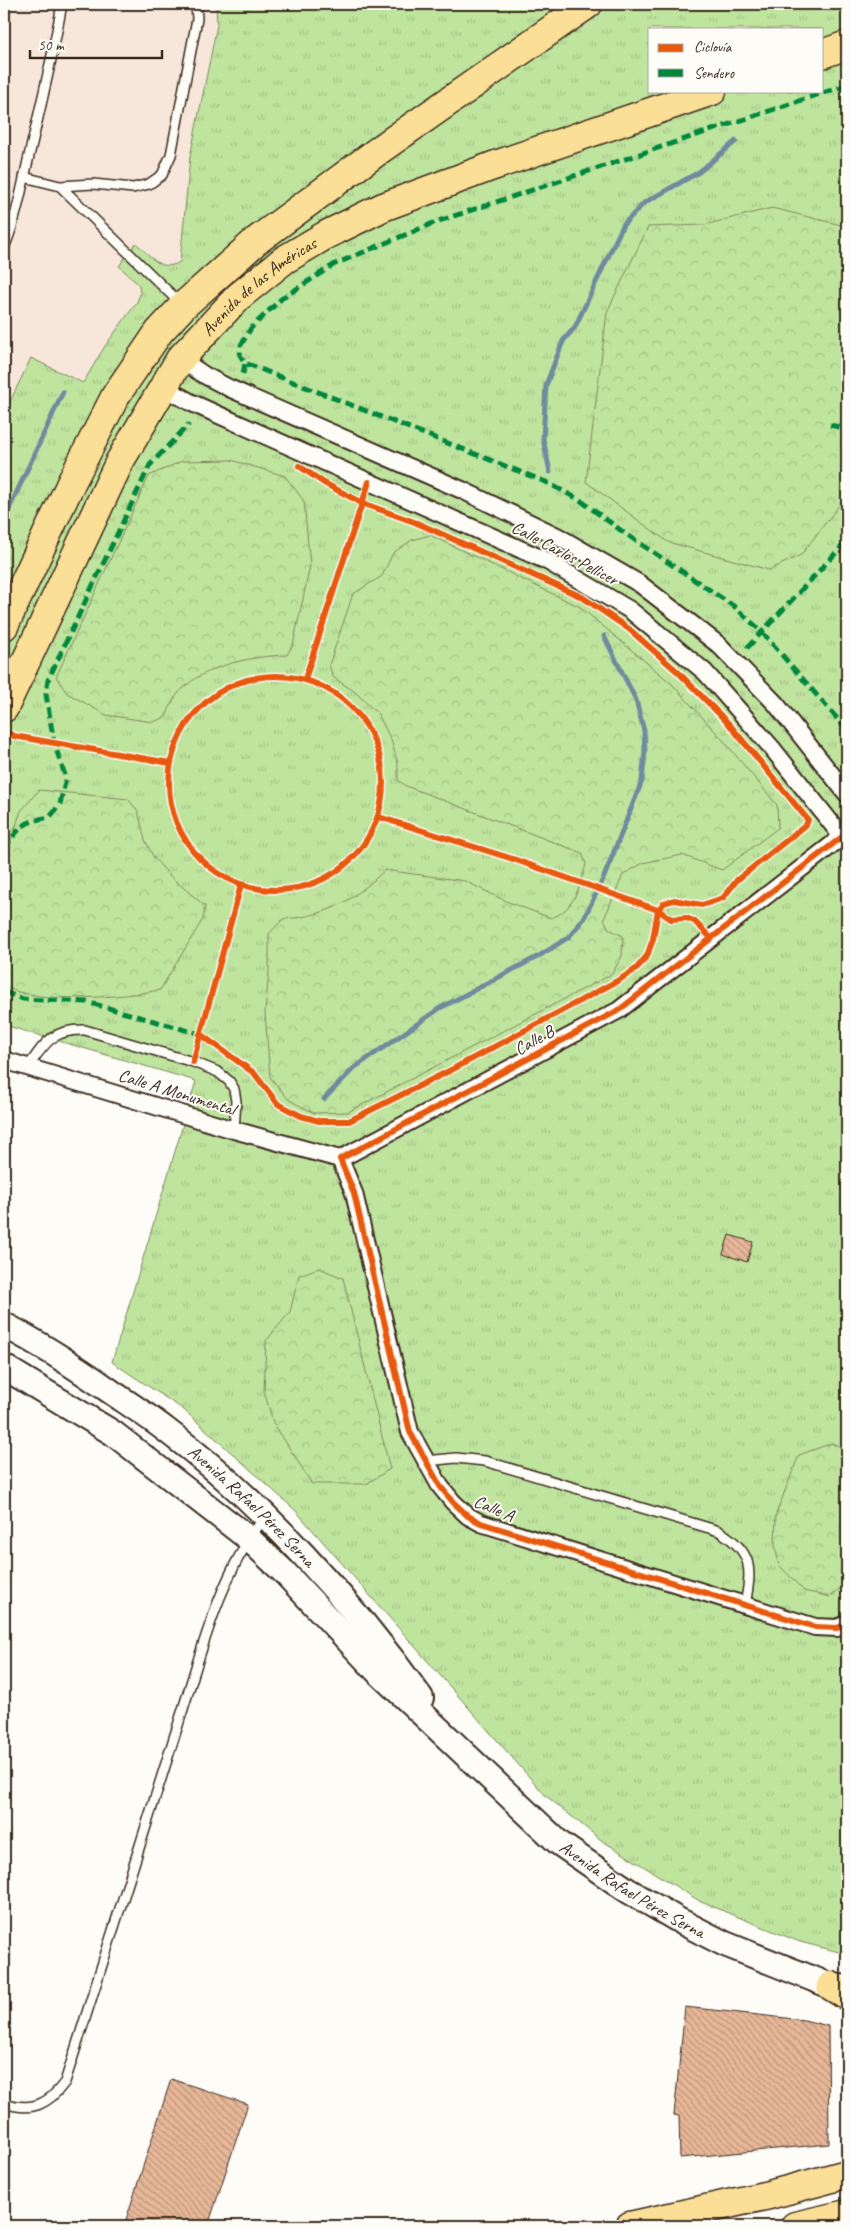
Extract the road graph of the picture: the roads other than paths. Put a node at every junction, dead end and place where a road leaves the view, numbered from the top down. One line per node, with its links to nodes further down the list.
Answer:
1 (62, 4): 7 (lane)
2 (196, 4): 8 (lane)
3 (588, 4): 11 (highway, Avenida de las Américas)
4 (847, 45): 5 (highway)
5 (824, 53)
6 (709, 92): 12 (highway, Avenida de las Américas)
7 (24, 177): 8 (lane); 9 (lane)
8 (60, 186): 11 (lane)
9 (7, 234): 10 (lane)
10 (4, 248)
11 (183, 306): 14 (highway, Avenida de las Américas)
12 (180, 359): 13 (highway, Avenida de las Américas); 16 (street, Calle Carlos Pellicer)
13 (163, 387): 15 (highway, Avenida de las Américas); 17 (street, Calle Carlos Pellicer)
14 (4, 626)
15 (4, 708)
16 (847, 794)
17 (846, 838): 21 (street, Calle B)
18 (4, 1060): 19 (street, Calle A Monumental)
19 (28, 1067): 20 (street, Calle A Monumental); 20 (lane)
20 (234, 1130): 21 (street, Calle A Monumental)
21 (340, 1158): 24 (street, Calle A)
22 (4, 1325): 25 (main road, Avenida Rafael Pérez Serna)
23 (4, 1367): 26 (main road, Avenida Rafael Pérez Serna)
24 (426, 1461): 27 (street, Calle A); 27 (lane)
25 (265, 1517): 26 (lane); 29 (main road, Avenida Rafael Pérez Serna)
26 (248, 1538): 29 (main road, Avenida Rafael Pérez Serna); 31 (lane)
27 (745, 1605): 28 (street, Calle A)
28 (847, 1624)
29 (450, 1738): 30 (main road, Avenida Rafael Pérez Serna)
30 (843, 1990)
31 (4, 2103)
32 (847, 2174): 34 (highway)
33 (847, 2214): 35 (highway)
34 (630, 2226)
35 (795, 2226)

